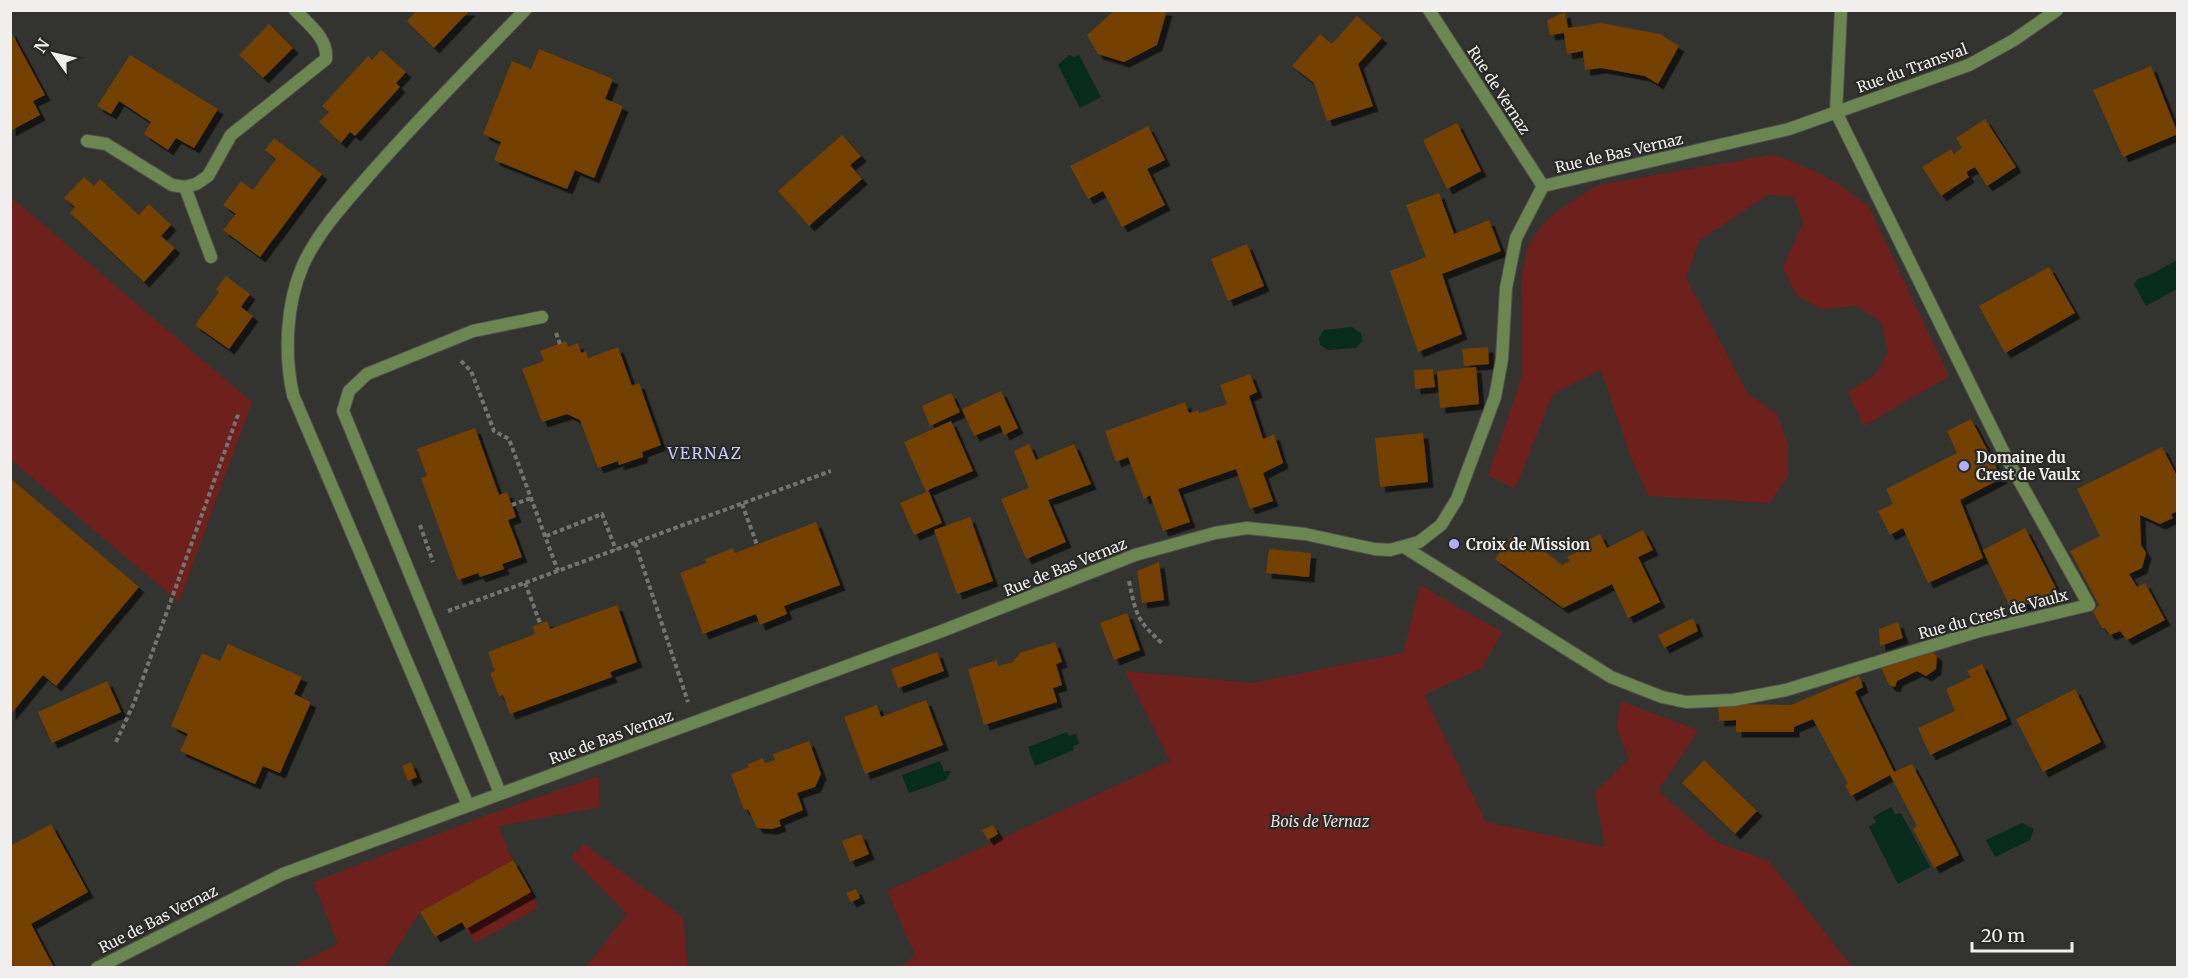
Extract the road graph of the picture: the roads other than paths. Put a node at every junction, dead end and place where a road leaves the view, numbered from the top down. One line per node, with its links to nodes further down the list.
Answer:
1 (295, 10): 9 (street)
2 (525, 10): 14 (street)
3 (1429, 10): 8 (street, Rue de Vernaz)
4 (1841, 10): 6 (street, Rue du Crest de Vaulx)
5 (2057, 10): 6 (street, Rue du Transval)
6 (1836, 112): 8 (street, Rue de Bas Vernaz); 12 (street, Rue du Crest de Vaulx)
7 (87, 141): 9 (street)
8 (1543, 186): 12 (street, Rue de Bas Vernaz)
9 (186, 187): 10 (street)
10 (211, 257)
11 (542, 317): 13 (street)
12 (1404, 547): 13 (street, Rue de Bas Vernaz)
13 (500, 793): 14 (street, Rue de Bas Vernaz)
14 (468, 805): 15 (street, Rue de Bas Vernaz)
15 (97, 968)

